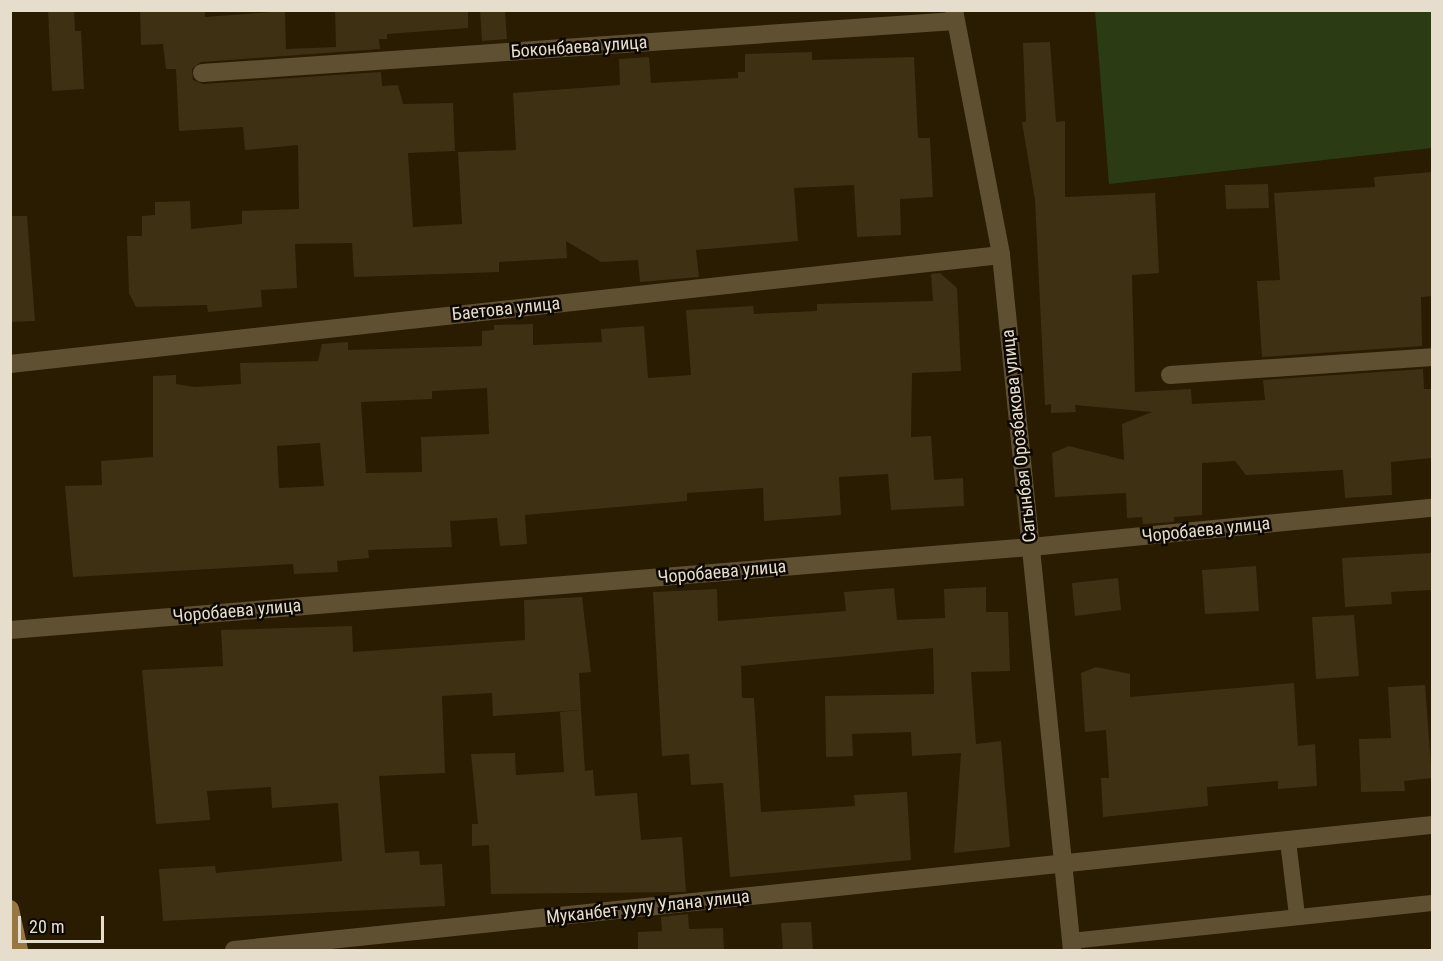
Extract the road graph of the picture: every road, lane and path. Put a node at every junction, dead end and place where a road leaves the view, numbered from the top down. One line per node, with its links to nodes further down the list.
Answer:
1 (955, 16): 2 (street, Боконбаева улица); 3 (street, Сагынбая Орозбакова улица)
2 (202, 73)
3 (1001, 255): 5 (street, Баетова улица); 8 (street, Сагынбая Орозбакова улица)
4 (1432, 357): 6 (street)
5 (10, 364)
6 (1170, 375)
7 (1432, 508): 8 (street, Чоробаева улица)
8 (1031, 547): 9 (street, Чоробаева улица); 12 (street, Сагынбая Орозбакова улица)
9 (10, 630)
10 (1432, 825): 11 (street, Муканбет уулу Улана улица)
11 (1288, 841): 12 (street, Муканбет уулу Улана улица); 15 (lane)
12 (1062, 865): 16 (street, Муканбет уулу Улана улица); 17 (street, Сагынбая Орозбакова улица)
13 (1432, 903): 15 (lane)
14 (10, 909): 18 (main road)
15 (1297, 915): 17 (lane)
16 (378, 943): 19 (street, Муканбет уулу Улана улица)
17 (1072, 946)
18 (19, 951)
19 (234, 951)

